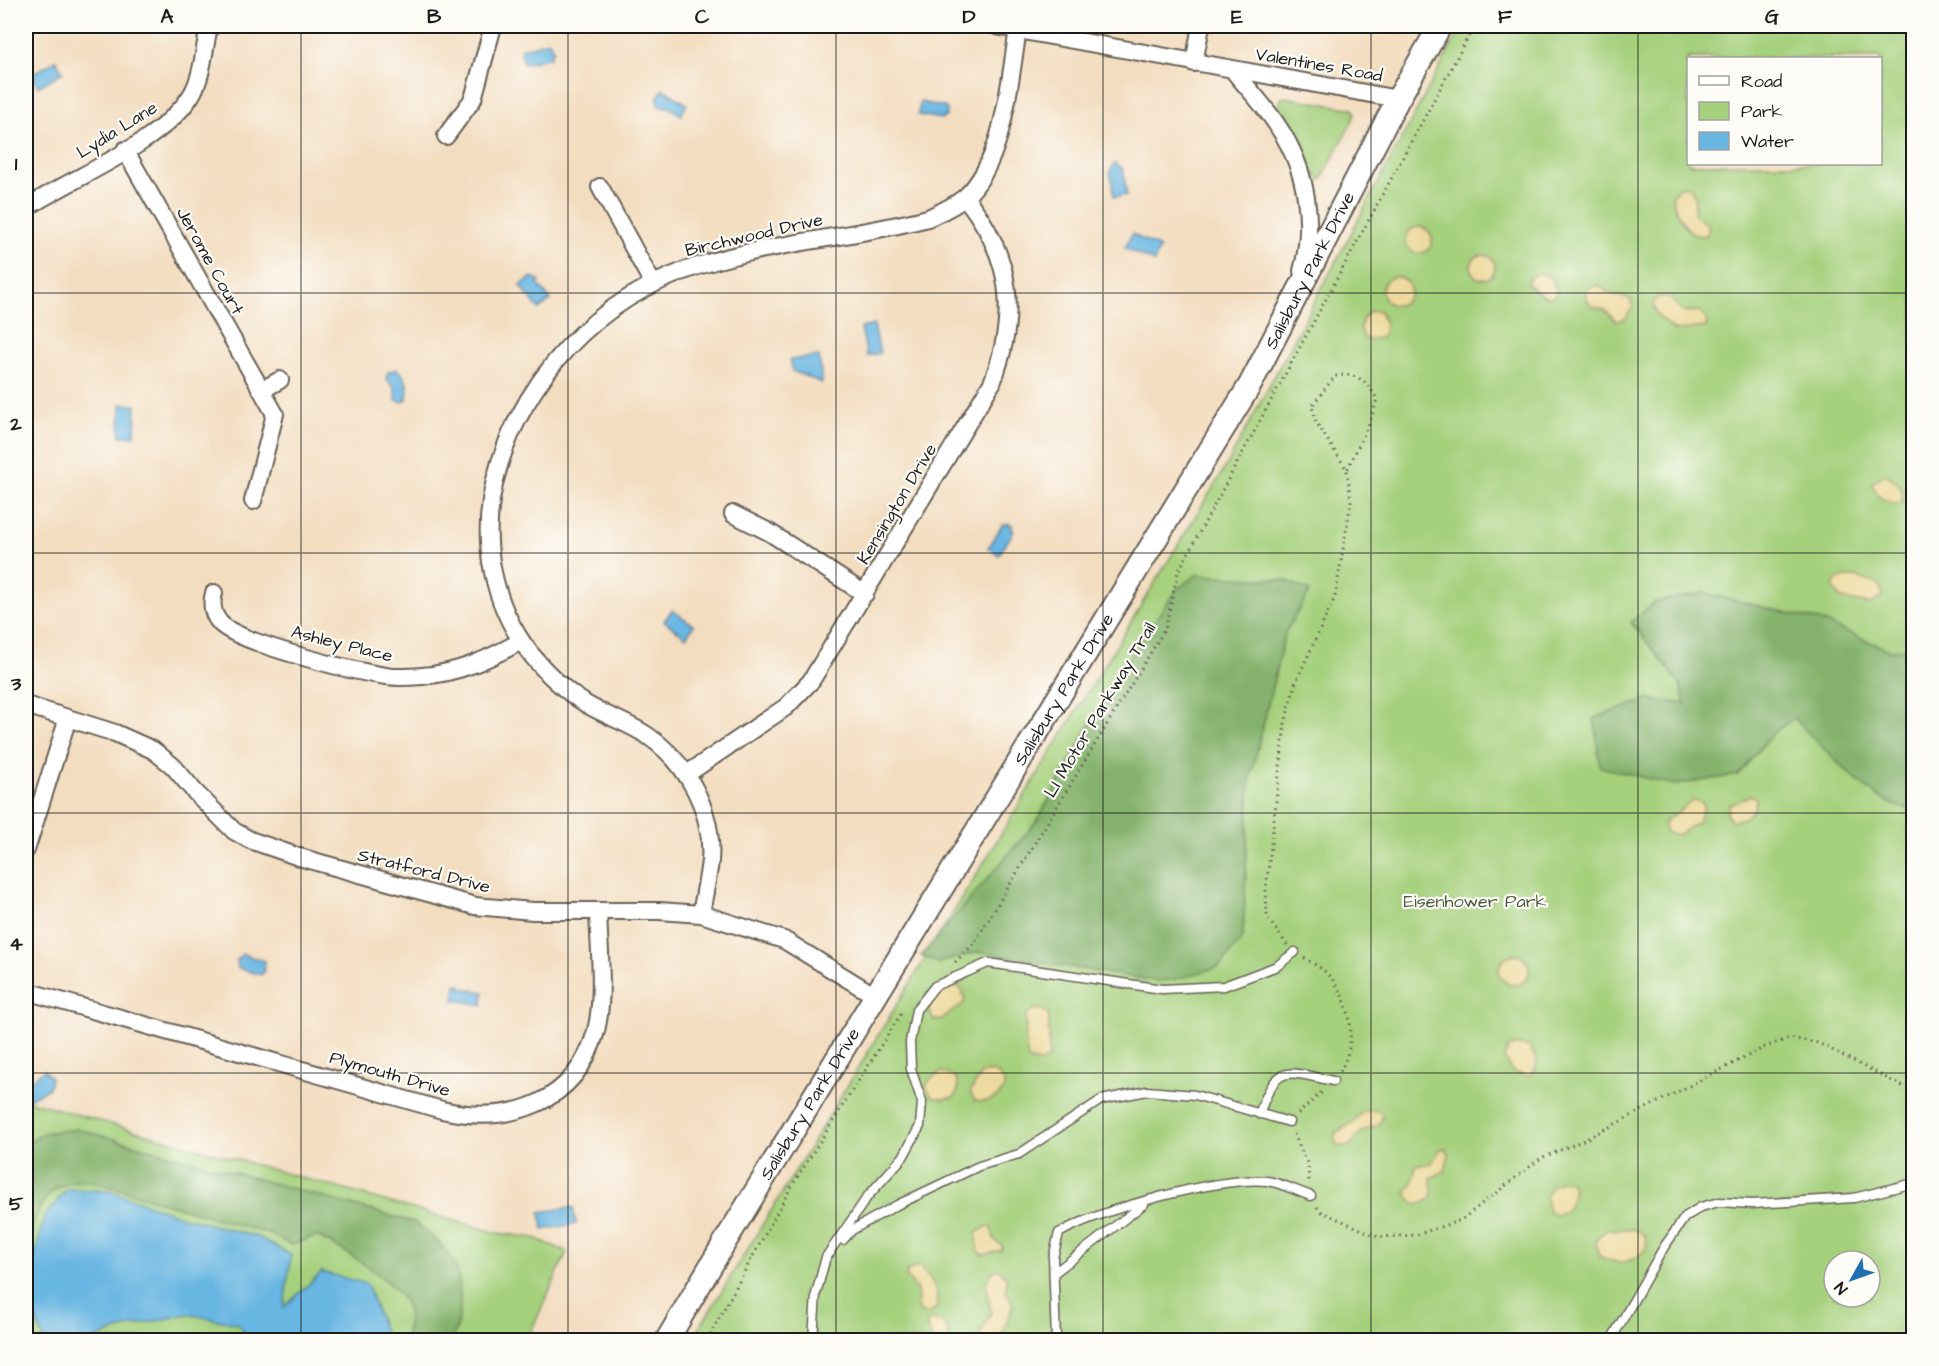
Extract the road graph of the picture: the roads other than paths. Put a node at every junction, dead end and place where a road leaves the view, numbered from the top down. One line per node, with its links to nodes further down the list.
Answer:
1 (209, 26): 11 (street, Lydia Lane)
2 (493, 26): 10 (street)
3 (996, 26): 6 (street, Valentines Road)
4 (1201, 26): 7 (street)
5 (1440, 26): 9 (main road, Salisbury Park Drive)
6 (1018, 30): 7 (street, Valentines Road); 13 (street, Birchwood Drive)
7 (1194, 63): 8 (street, Valentines Road)
8 (1233, 70): 9 (street, Valentines Road); 16 (street, Valentines Road)
9 (1398, 99): 16 (main road, Salisbury Park Drive)
10 (446, 136)
11 (125, 150): 14 (street, Lydia Lane); 18 (street, Jerome Court)
12 (600, 187): 15 (street)
13 (965, 197): 15 (street, Birchwood Drive); 22 (street, Kensington Drive)
14 (26, 208)
15 (652, 282): 23 (street, Birchwood Drive)
16 (1294, 301): 32 (main road, Salisbury Park Drive)
17 (280, 380): 18 (street)
18 (262, 390): 19 (street, Jerome Court)
19 (253, 501)
20 (734, 514): 22 (street)
21 (214, 593): 23 (street, Ashley Place)
22 (865, 594): 26 (street, Kensington Drive)
23 (521, 641): 26 (street, Birchwood Drive)
24 (26, 705): 25 (street, Stratford Drive)
25 (68, 718): 27 (street); 28 (street, Stratford Drive)
26 (687, 774): 29 (street, Birchwood Drive)
27 (26, 850)
28 (598, 911): 29 (street, Stratford Drive); 31 (street, Plymouth Drive)
29 (700, 914): 32 (street, Stratford Drive)
30 (1295, 952): 39 (lane)
31 (26, 991)
32 (877, 997): 41 (main road, Salisbury Park Drive)
33 (1333, 1081): 34 (lane)
34 (1259, 1114): 35 (lane); 39 (lane)
35 (1289, 1122)
36 (1914, 1183): 44 (lane)
37 (1311, 1196): 38 (lane)
38 (1148, 1202): 40 (lane); 40 (lane)
39 (826, 1257): 42 (lane)
40 (1054, 1273): 43 (lane)
41 (667, 1341)
42 (813, 1341)
43 (1056, 1341)
44 (1611, 1341)

